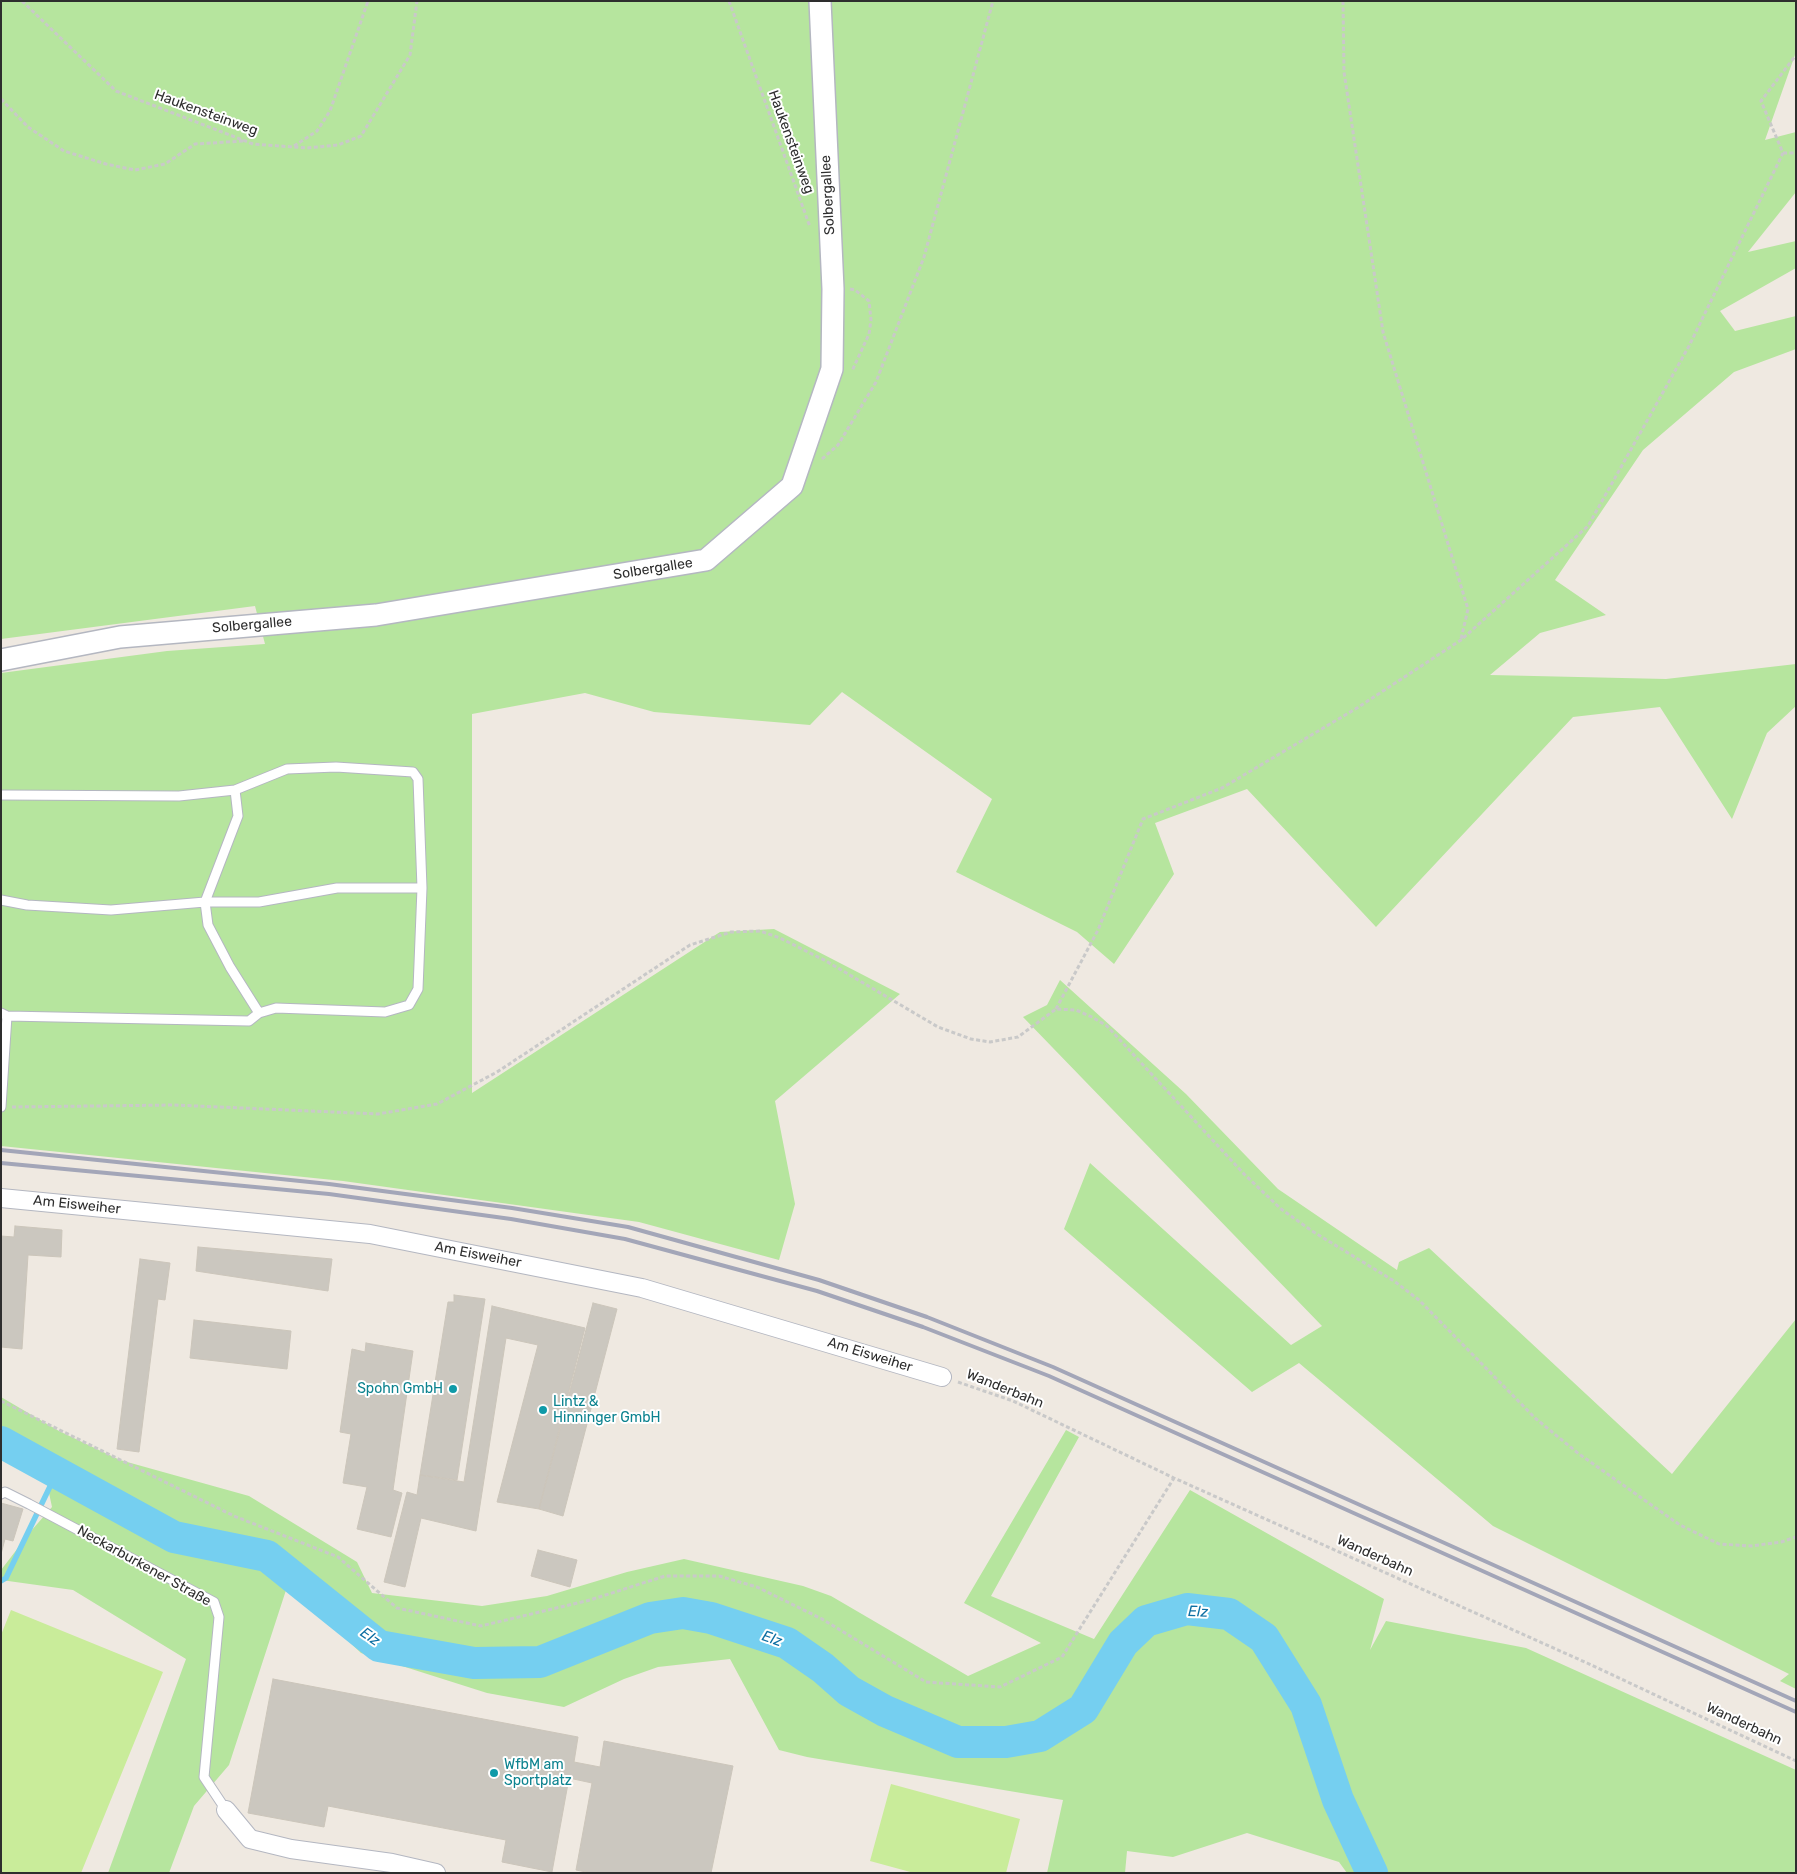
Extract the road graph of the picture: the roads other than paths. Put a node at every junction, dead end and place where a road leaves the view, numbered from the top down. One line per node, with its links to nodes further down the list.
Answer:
1 (820, 1): 2 (street, Solbergallee)
2 (1, 660)
3 (236, 790): 4 (lane); 5 (lane); 7 (lane)
4 (1, 795)
5 (422, 888): 7 (lane); 8 (lane)
6 (1, 900): 7 (lane)
7 (205, 902): 8 (lane)
8 (259, 1013): 9 (lane)
9 (4, 1015): 10 (lane)
10 (1, 1107)
11 (1, 1198): 12 (street, Am Eisweiher)
12 (942, 1377)
13 (1, 1494): 14 (lane, Neckarburkener Straße)
14 (226, 1810): 15 (street, Neckarburkener Straße)
15 (436, 1873)

